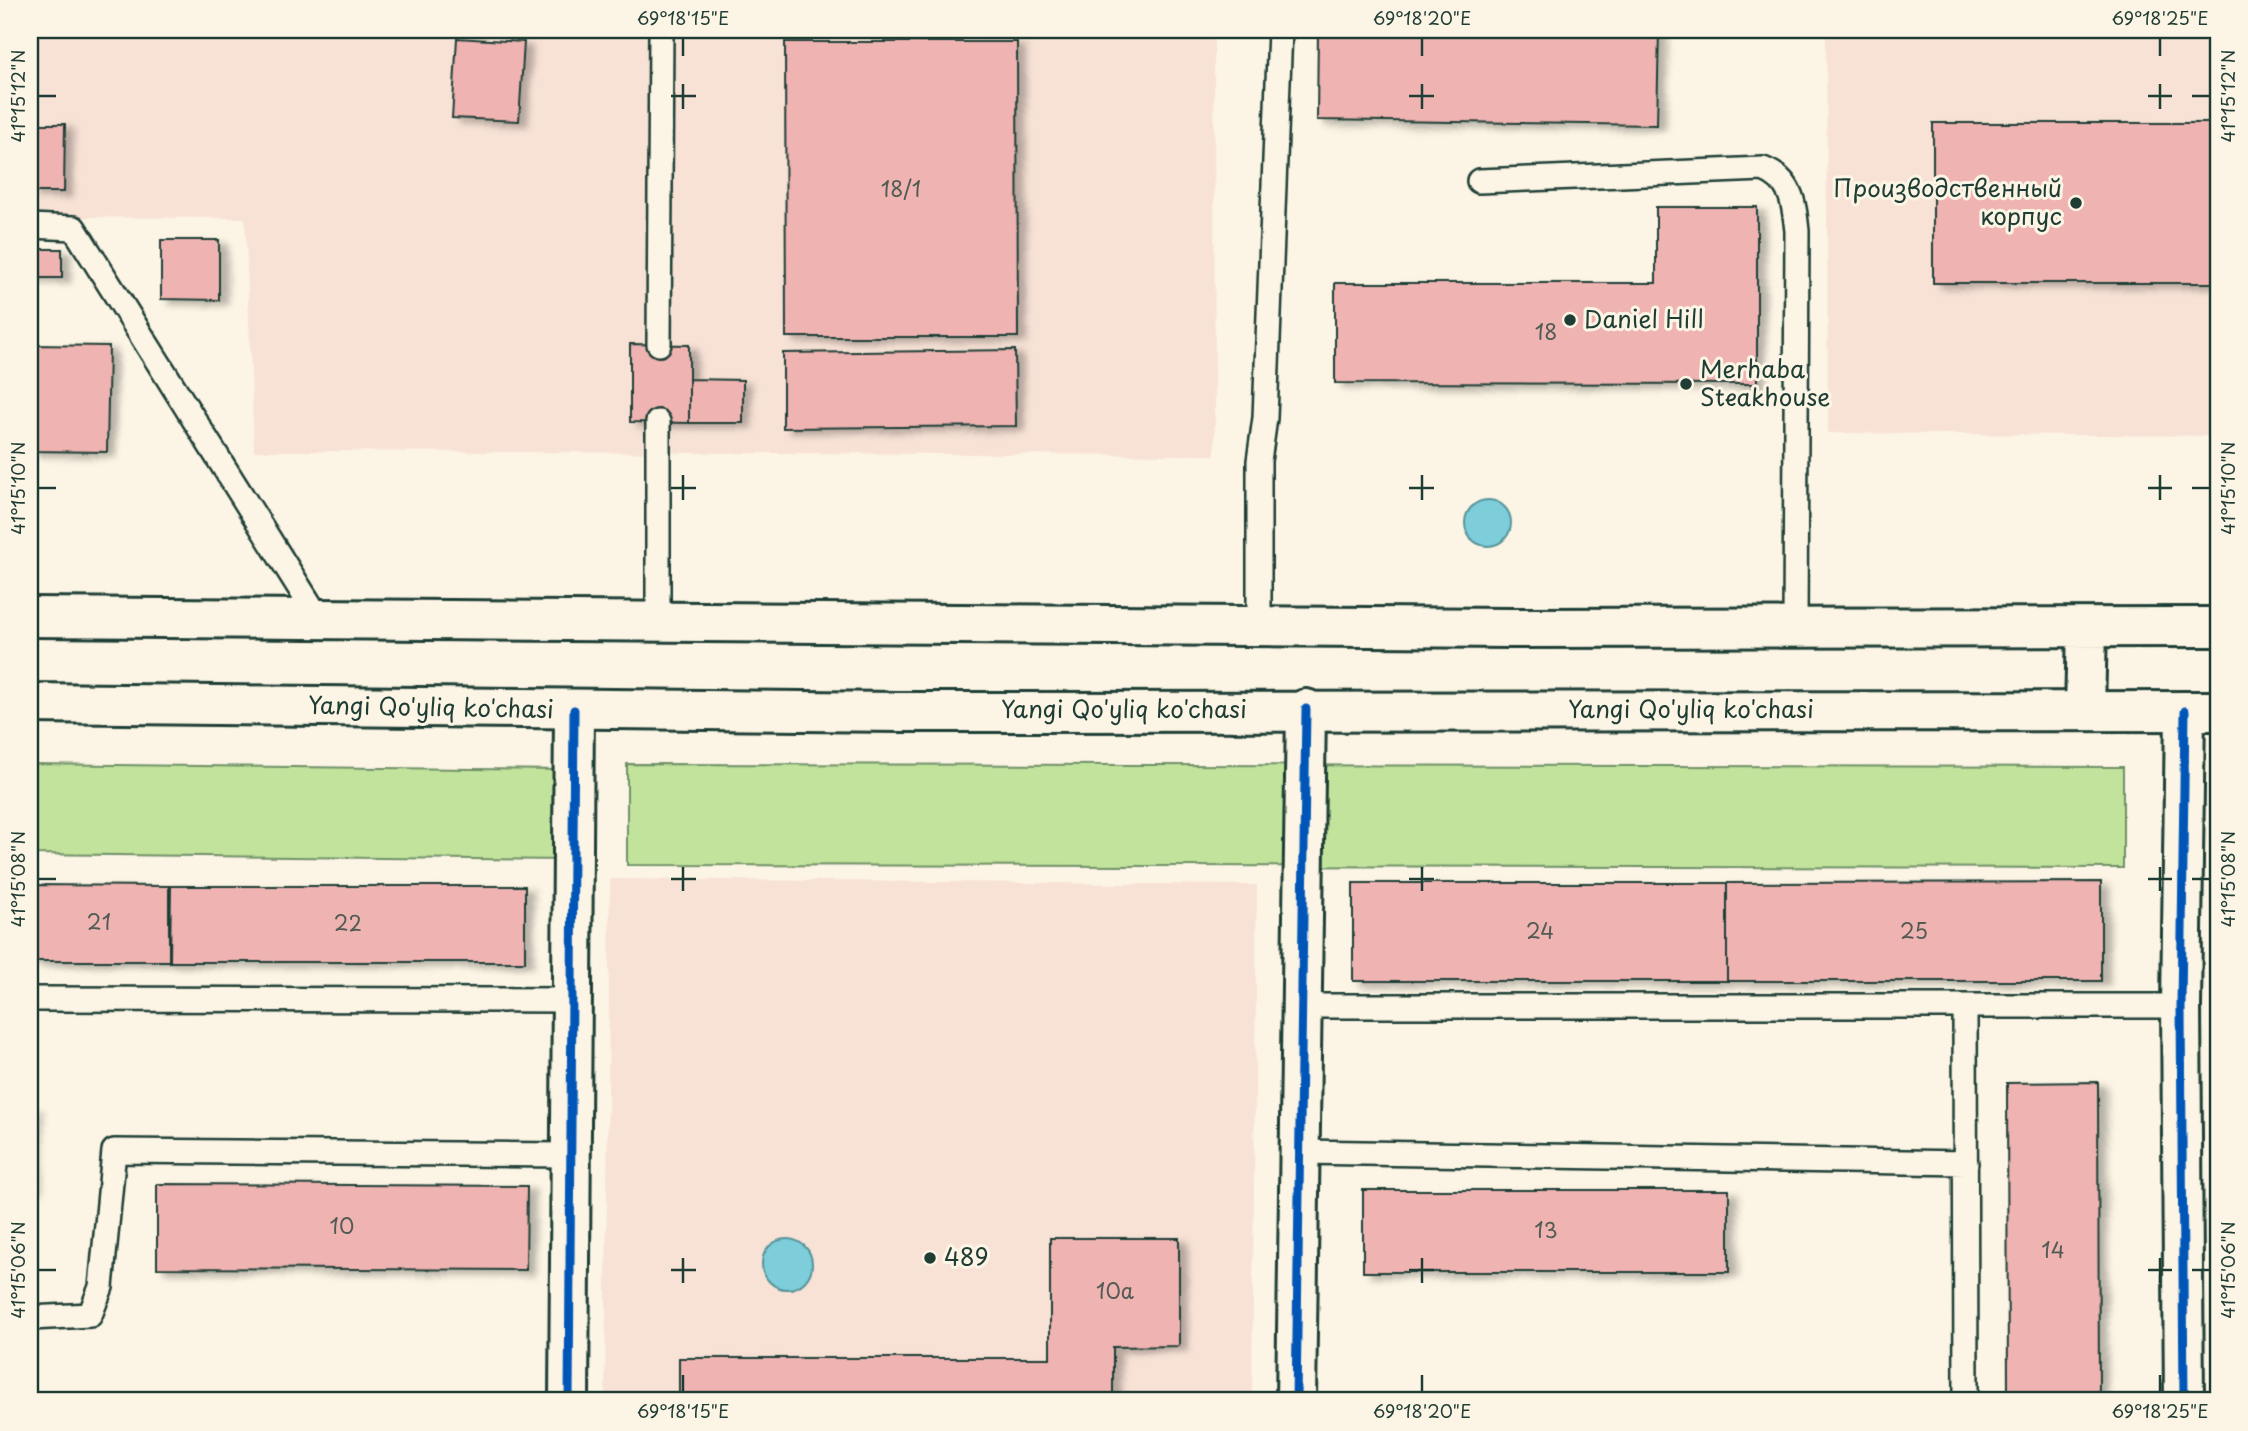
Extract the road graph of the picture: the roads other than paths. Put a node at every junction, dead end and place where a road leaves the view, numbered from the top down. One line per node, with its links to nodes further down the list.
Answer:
1 (661, 30): 5 (lane)
2 (1280, 30): 10 (lane)
3 (1479, 181): 12 (lane)
4 (30, 226): 8 (lane)
5 (659, 344)
6 (658, 422): 9 (lane)
7 (30, 617): 8 (main road)
8 (319, 619): 9 (main road)
9 (658, 621): 10 (main road)
10 (1259, 626): 12 (main road)
11 (2218, 627): 13 (main road)
12 (1795, 628): 13 (main road)
13 (2087, 628): 17 (main road)
14 (30, 703): 16 (main road, Yangi Qo'yliq ko'chasi)
15 (1306, 709): 16 (main road, Yangi Qo'yliq ko'chasi); 17 (main road, Yangi Qo'yliq ko'chasi); 21 (main road)
16 (574, 710): 20 (main road)
17 (2085, 710): 18 (main road, Yangi Qo'yliq ko'chasi)
18 (2202, 711): 23 (main road)
19 (30, 999): 20 (lane)
20 (572, 1000): 25 (main road)
21 (1302, 1006): 22 (lane); 24 (main road)
22 (1965, 1006): 23 (lane); 26 (lane)
23 (2181, 1006): 31 (main road)
24 (1300, 1152): 26 (lane); 29 (main road)
25 (571, 1155): 27 (lane); 28 (main road)
26 (1966, 1163): 30 (lane)
27 (30, 1318)
28 (569, 1401)
29 (1296, 1401)
30 (1966, 1401)
31 (2184, 1401)

